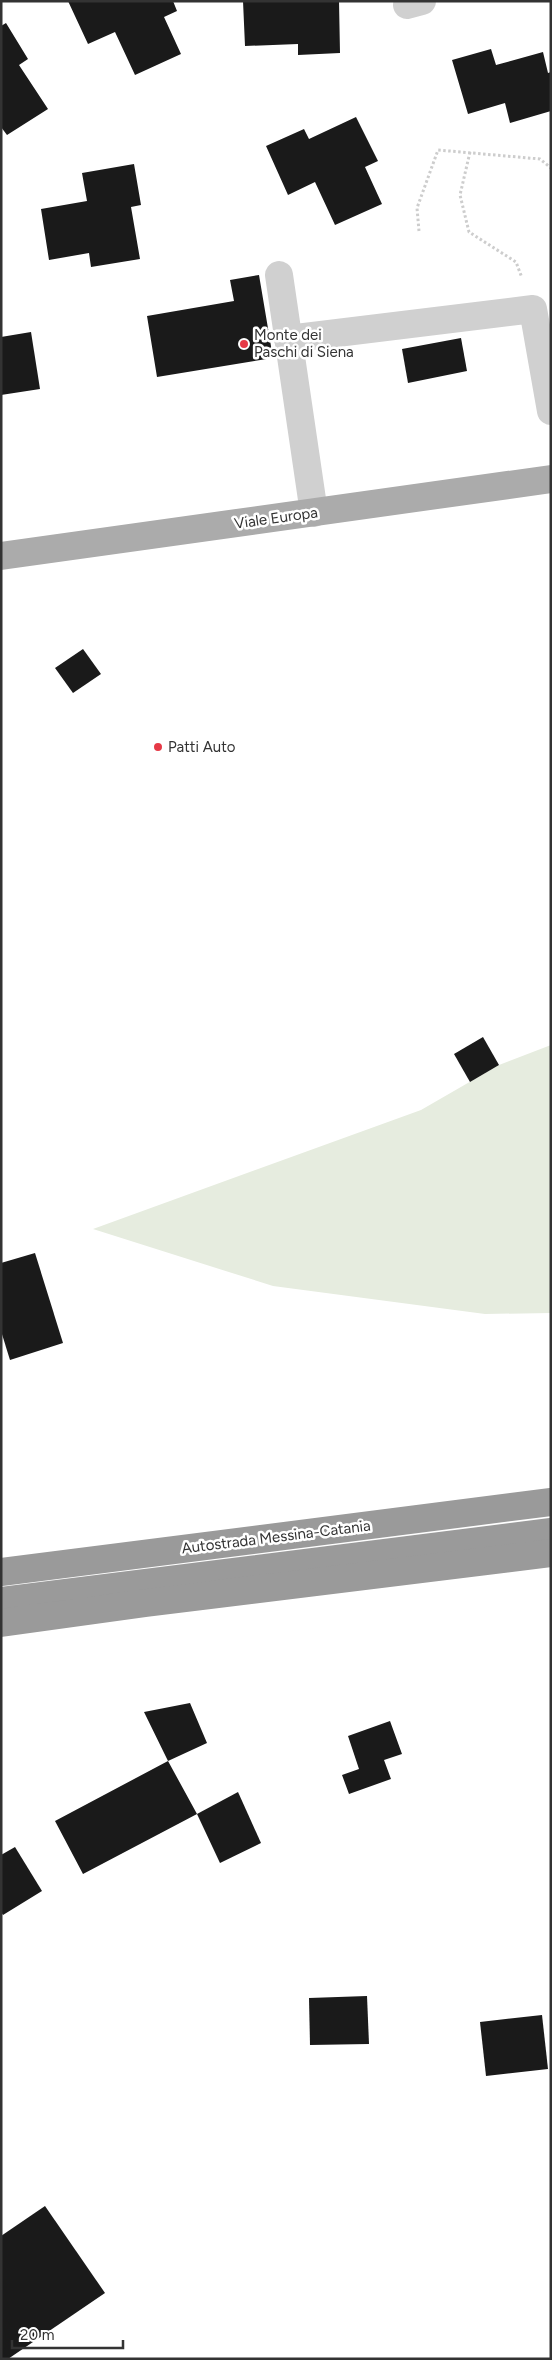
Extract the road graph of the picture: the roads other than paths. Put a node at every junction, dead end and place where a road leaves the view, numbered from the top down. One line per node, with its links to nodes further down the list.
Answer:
1 (279, 275): 2 (street)
2 (288, 339): 3 (street); 5 (street)
3 (551, 410)
4 (551, 479): 5 (main road, Viale Europa)
5 (314, 512): 6 (main road, Viale Europa)
6 (1, 556)
7 (551, 1502): 10 (highway, Autostrada Messina-Catania)
8 (551, 1532): 11 (highway)
9 (551, 1554): 12 (highway)
10 (1, 1572)
11 (1, 1601)
12 (1, 1623)

